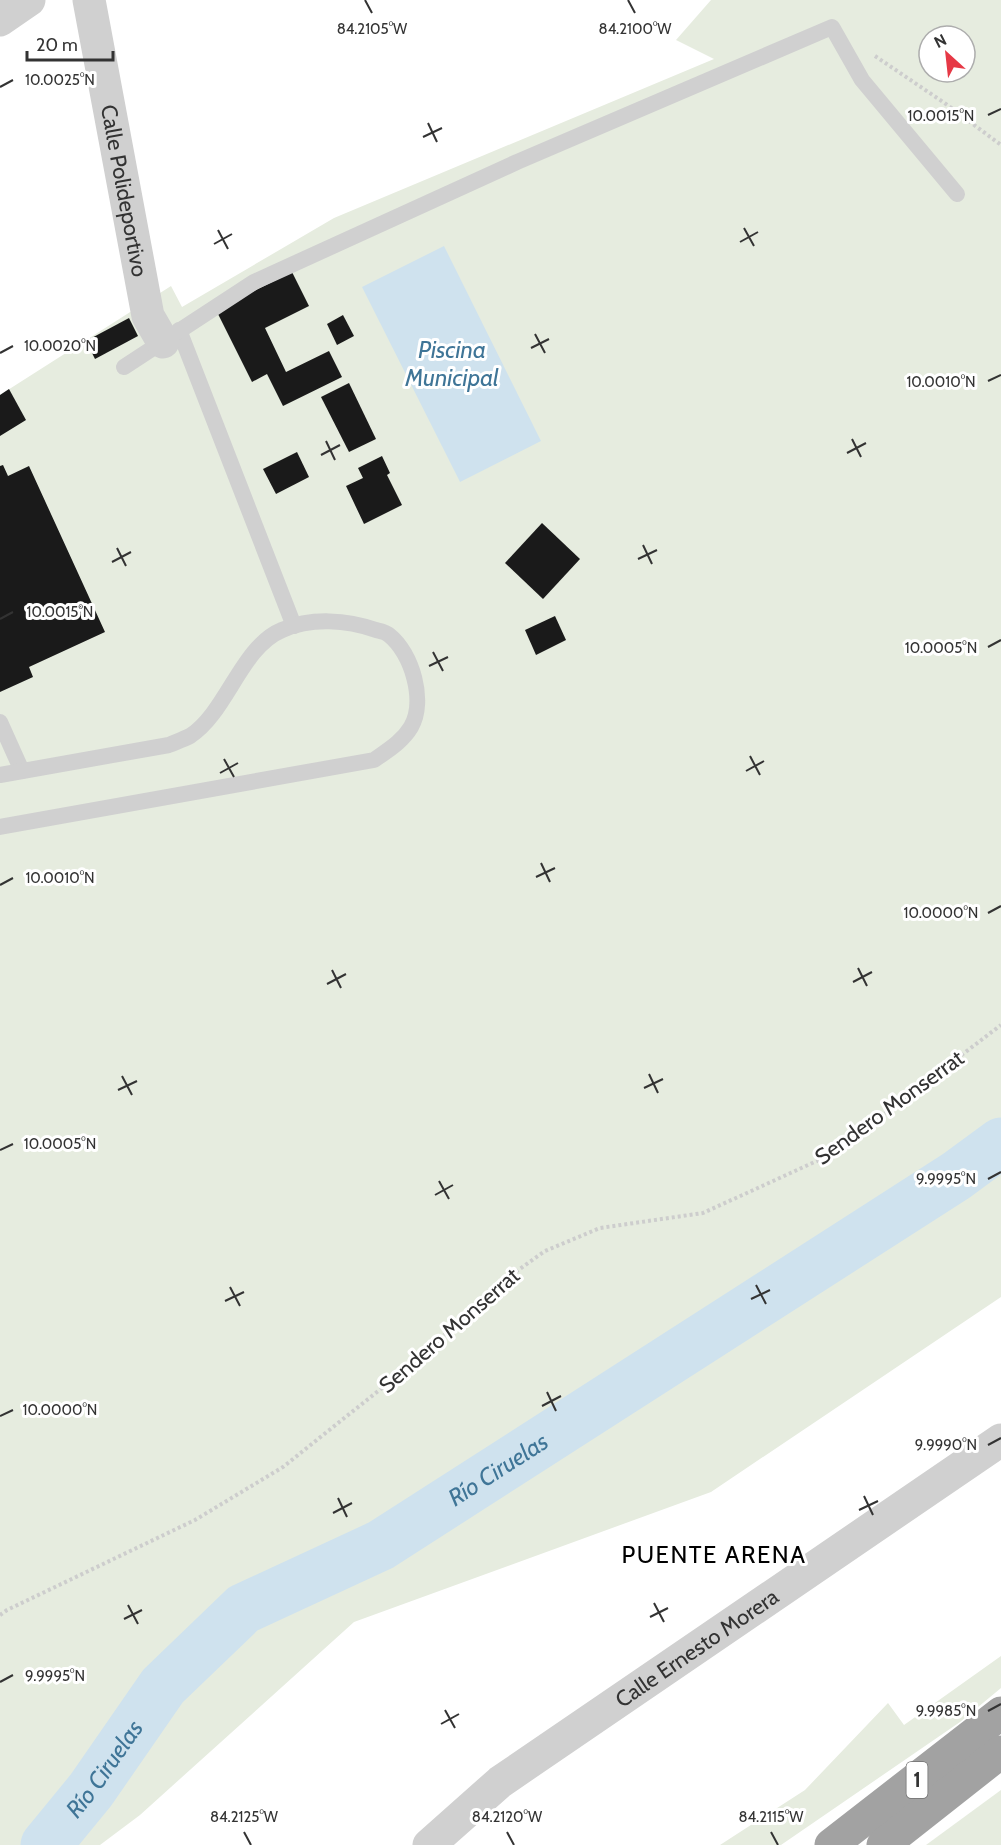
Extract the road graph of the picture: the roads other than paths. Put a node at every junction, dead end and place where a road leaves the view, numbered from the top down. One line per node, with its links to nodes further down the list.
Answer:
1 (29, 0): 3 (street)
2 (89, 0): 5 (street, Calle Polideportivo)
3 (0, 20)
4 (957, 194): 5 (lane)
5 (171, 336): 6 (lane); 7 (lane)
6 (124, 367)
7 (294, 626): 9 (lane); 11 (lane)
8 (0, 722): 9 (lane)
9 (22, 771): 10 (lane)
10 (0, 775)
11 (0, 827)
12 (1001, 1440): 15 (street, Calle Ernesto Morera)
13 (1001, 1713): 16 (highway, 1)
14 (1001, 1752): 17 (highway, 1)
15 (429, 1845)
16 (831, 1845)
17 (883, 1845)

